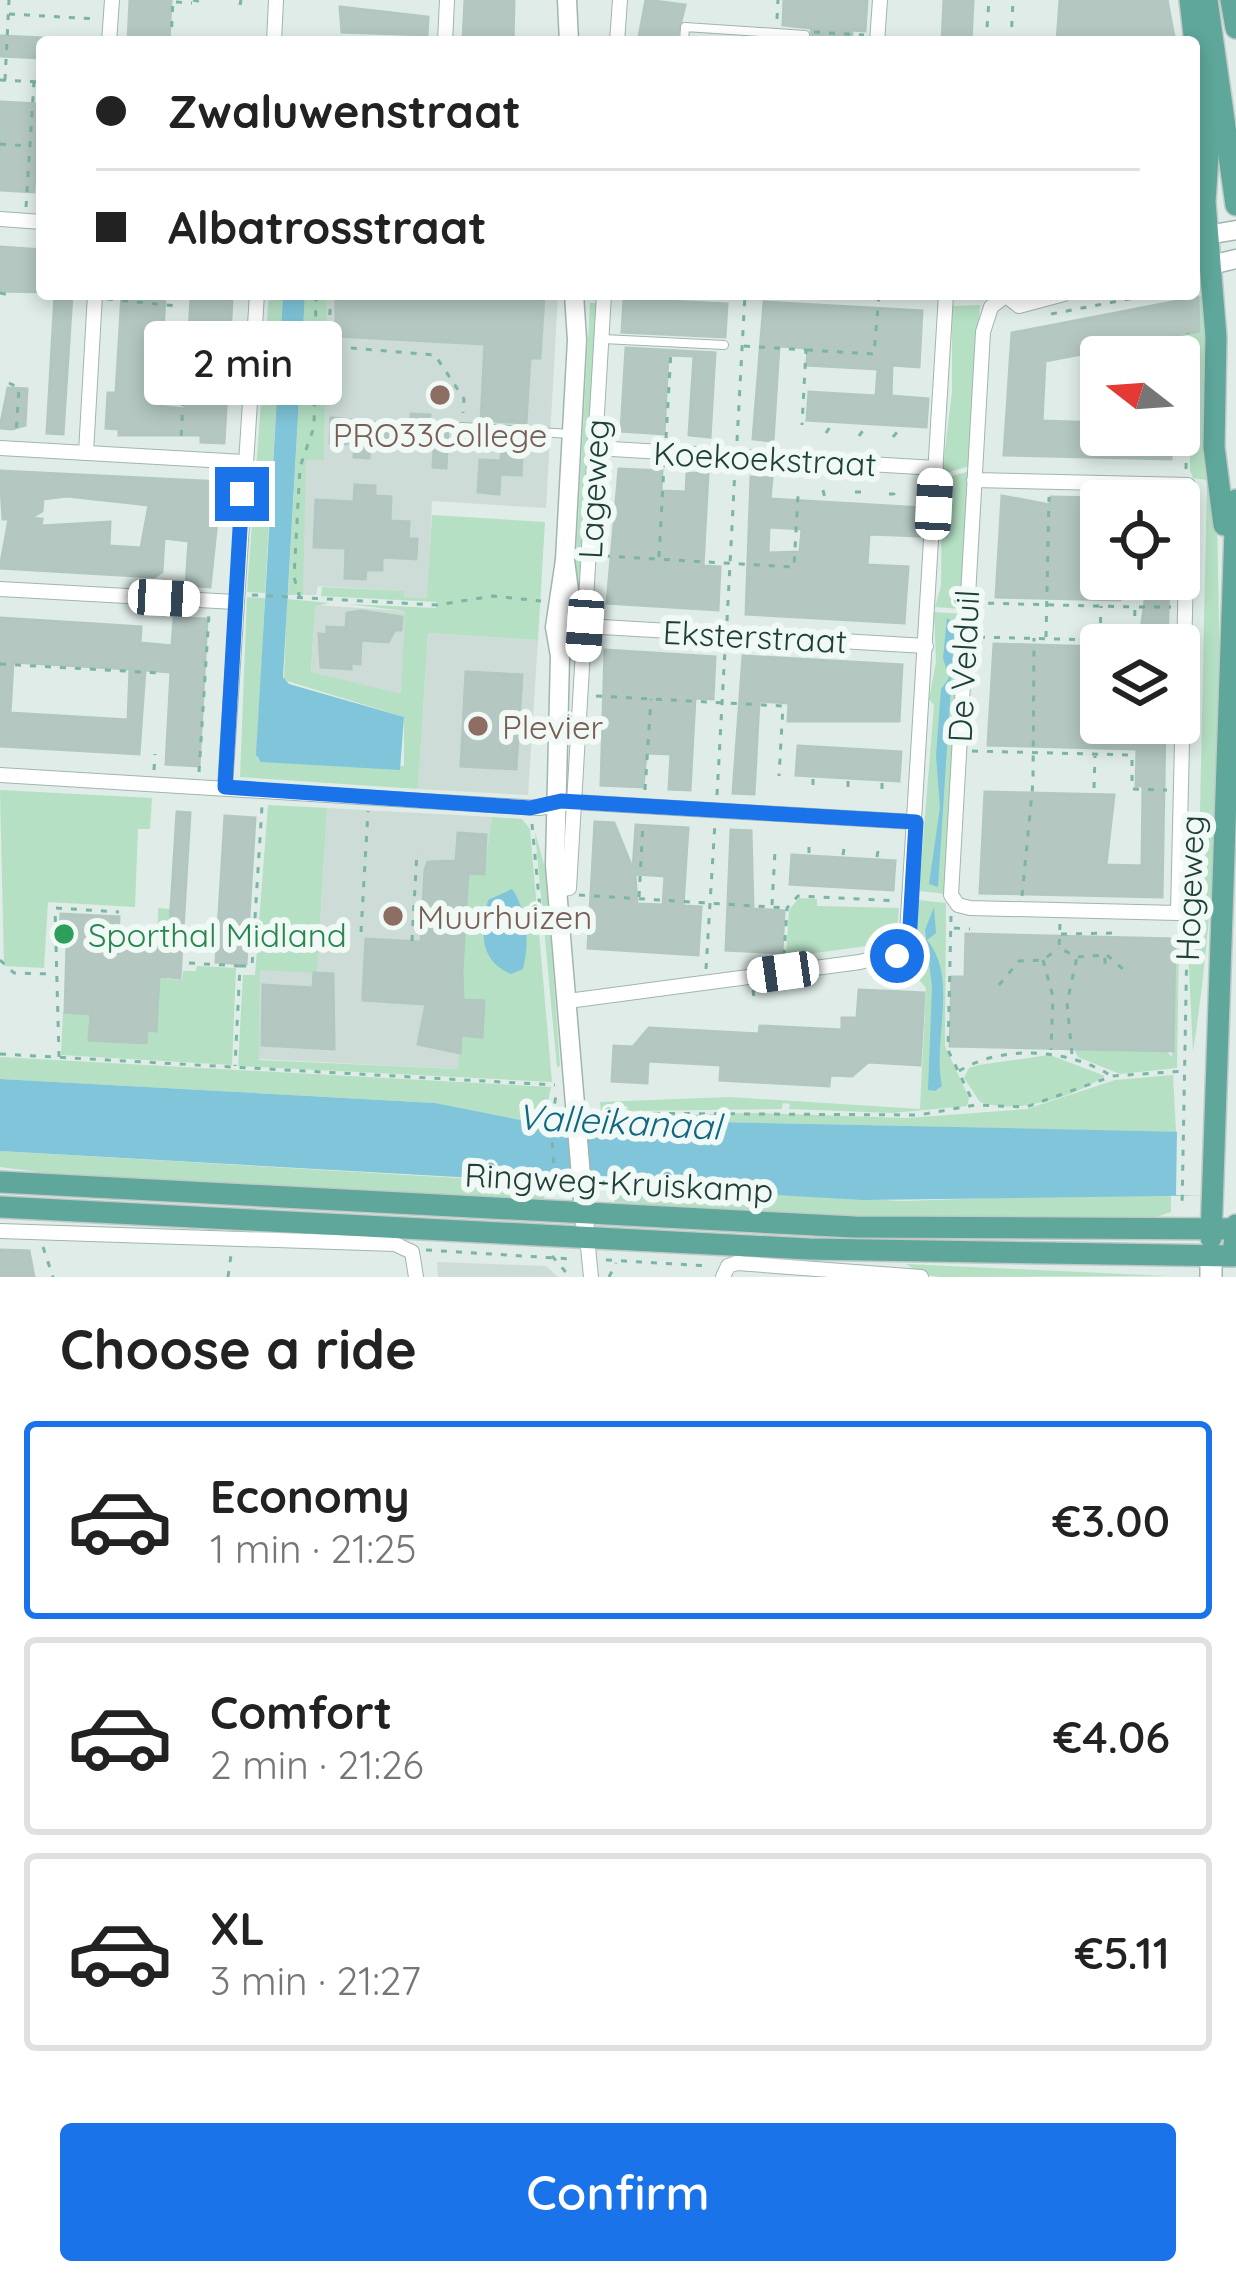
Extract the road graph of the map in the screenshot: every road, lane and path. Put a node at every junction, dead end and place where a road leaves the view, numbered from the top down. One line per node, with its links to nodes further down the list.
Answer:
1 (9, 0): 17 (path)
2 (112, 0): 18 (street)
3 (276, 0): 24 (street)
4 (448, 0): 25 (street)
5 (567, 0): 26 (street)
6 (620, 0): 27 (street)
7 (778, 0): 21 (path)
8 (880, 0): 30 (street)
9 (989, 0): 31 (path)
10 (1013, 0): 32 (path)
11 (1190, 0): 33 (main road)
12 (1207, 0): 19 (main road)
13 (173, 1): 14 (path); 23 (path)
14 (193, 1): 16 (path)
15 (1233, 2): 19 (main road)
16 (206, 3)
17 (8, 14): 18 (path); 34 (path)
18 (110, 20): 22 (street)
19 (1223, 22): 20 (main road); 40 (main road)
20 (1236, 28)
21 (776, 33): 28 (lane); 29 (lane)
22 (109, 36)
23 (171, 36)
24 (274, 36)
25 (445, 36)
26 (569, 36)
27 (617, 36)
28 (684, 36)
29 (793, 36)
30 (878, 36)
31 (986, 36)
32 (1011, 36)
33 (1194, 36)
34 (2, 80): 35 (path)
35 (34, 82): 38 (path)
36 (1200, 87): 43 (main road)
37 (0, 144): 38 (path)
38 (30, 146): 39 (path)
39 (26, 205)
40 (1236, 205)
41 (0, 219): 42 (street)
42 (36, 222)
43 (1216, 234): 44 (main road)
44 (1217, 263): 102 (main road)
45 (0, 293): 46 (path)
46 (14, 296)
47 (95, 300): 83 (street)
48 (128, 300): 62 (path)
49 (257, 300): 86 (street)
50 (316, 300): 105 (path)
51 (331, 300): 76 (path)
52 (574, 300): 66 (street, Lageweg)
53 (584, 300): 66 (street, Lageweg)
54 (604, 300): 65 (street, Lageweg)
55 (878, 300): 69 (path)
56 (946, 300): 87 (street)
57 (999, 300): 88 (street, De Velduil)
58 (1011, 300): 59 (street, De Velduil)
59 (1042, 300)
60 (1123, 300): 61 (path)
61 (1112, 302): 63 (path)
62 (177, 306)
63 (1047, 315)
64 (1188, 333): 89 (path)
65 (602, 339): 67 (lane); 81 (street, Lageweg)
66 (577, 340): 77 (street, Lageweg)
67 (671, 343): 68 (lane); 84 (path)
68 (724, 345): 69 (path)
69 (806, 350): 72 (path)
70 (9, 383): 82 (path)
71 (172, 392): 85 (path)
72 (802, 425)
73 (830, 427): 78 (path)
74 (864, 429): 79 (path)
75 (898, 431): 80 (path)
76 (461, 432): 77 (lane)
77 (572, 434): 137 (street, Lageweg)
78 (826, 434)
79 (859, 436)
80 (893, 437)
81 (595, 448): 84 (street, Koekoekstraat); 117 (street, Lageweg)
82 (8, 449): 83 (street)
83 (86, 453): 85 (street)
84 (665, 453): 87 (street, Koekoekstraat); 101 (path)
85 (180, 458): 86 (street)
86 (244, 462): 109 (street)
87 (936, 468): 122 (street)
88 (974, 480): 90 (street); 110 (street, De Velduil)
89 (1188, 480)
90 (1049, 482): 91 (street); 111 (path)
91 (1080, 483)
92 (823, 490): 96 (path)
93 (855, 492): 97 (path)
94 (890, 494): 99 (path)
95 (798, 496): 101 (path)
96 (825, 498)
97 (860, 500)
98 (1236, 500): 102 (main road, Hogeweg)
99 (894, 502)
100 (602, 556): 101 (path)
101 (659, 559)
102 (1230, 586): 183 (main road, Hogeweg)
103 (0, 589): 107 (street)
104 (258, 595): 105 (path)
105 (297, 597): 108 (path)
106 (1185, 600): 114 (street)
107 (209, 601): 109 (street); 131 (path)
108 (543, 601)
109 (235, 602): 132 (street)
110 (967, 603): 111 (path); 118 (street, De Velduil)
111 (1046, 605): 112 (path); 120 (path)
112 (1101, 606): 113 (path); 115 (path)
113 (1135, 607): 114 (path); 116 (path)
114 (1185, 608): 135 (street)
115 (1100, 624)
116 (1134, 624)
117 (585, 626): 122 (street, Eksterstraat); 137 (street, Lageweg)
118 (965, 636): 119 (path); 126 (street, De Velduil)
119 (1034, 638): 120 (path); 127 (path)
120 (1046, 639): 121 (path)
121 (1080, 640)
122 (926, 646): 138 (street)
123 (0, 664): 124 (path)
124 (159, 674)
125 (595, 696): 130 (path)
126 (958, 751): 127 (path); 143 (street, De Velduil)
127 (1033, 753): 128 (path); 147 (path)
128 (1095, 754): 133 (path); 135 (path)
129 (0, 775): 131 (street)
130 (779, 776)
131 (199, 786): 132 (street)
132 (225, 787): 134 (street)
133 (1094, 788)
134 (263, 790): 136 (street); 161 (path)
135 (1181, 790): 149 (street)
136 (369, 797): 137 (street); 152 (path)
137 (558, 804): 138 (street); 141 (street, Lageweg); 141 (street, Lageweg)
138 (916, 822): 144 (street)
139 (417, 851): 154 (path)
140 (776, 851): 145 (path)
141 (557, 890): 167 (street, Lageweg)
142 (578, 896): 145 (path)
143 (954, 901): 147 (street); 150 (path)
144 (911, 902): 146 (path); 164 (street)
145 (772, 907): 146 (path)
146 (787, 908): 164 (path)
147 (1022, 909): 149 (street)
148 (119, 912): 165 (path)
149 (1178, 913): 173 (path, Hogeweg)
150 (950, 928): 151 (path); 174 (path)
151 (970, 928)
152 (361, 932)
153 (1117, 933): 155 (path)
154 (412, 941)
155 (1059, 948): 157 (path); 159 (path)
156 (1105, 955): 157 (path); 162 (path); 163 (path)
157 (1077, 957): 170 (path)
158 (0, 960): 165 (path)
159 (1043, 960): 166 (path); 168 (path)
160 (189, 963): 161 (path)
161 (240, 965): 172 (path)
162 (1105, 971)
163 (1125, 971)
164 (783, 972): 167 (street)
165 (57, 974): 171 (path)
166 (1000, 985)
167 (568, 1001): 182 (street, Lageweg)
168 (1051, 1052): 170 (path); 174 (path)
169 (0, 1054): 171 (path)
170 (1072, 1056): 175 (path)
171 (59, 1058): 172 (path)
172 (235, 1068): 179 (path)
173 (1184, 1071): 175 (path); 180 (path, Hogeweg)
174 (958, 1072): 176 (path)
175 (1113, 1076): 176 (path)
176 (975, 1106): 177 (path)
177 (592, 1113)
178 (0, 1182): 182 (main road, Ringweg-Kruiskamp)
179 (557, 1186)
180 (1175, 1198)
181 (0, 1207): 188 (main road, Ringweg-Kruiskamp)
182 (584, 1214): 183 (main road, Ringweg-Kruiskamp); 188 (street, Lageweg)
183 (1211, 1228): 184 (main road, Ringweg-Kruiskamp); 191 (main road, Hogeweg)
184 (1236, 1228): 191 (main road)
185 (0, 1232): 186 (street)
186 (38, 1234): 187 (street); 194 (path)
187 (232, 1241): 189 (street); 195 (path)
188 (588, 1248): 190 (path); 191 (main road, Ringweg-Kruiskamp); 192 (path); 198 (street)
189 (412, 1252): 190 (path); 196 (street)
190 (551, 1257): 197 (path)
191 (1225, 1265)
192 (726, 1272): 193 (street)
193 (903, 1276): 199 (street)
194 (53, 1277)
195 (228, 1277)
196 (416, 1277)
197 (570, 1277)
198 (592, 1277)
199 (921, 1277)

